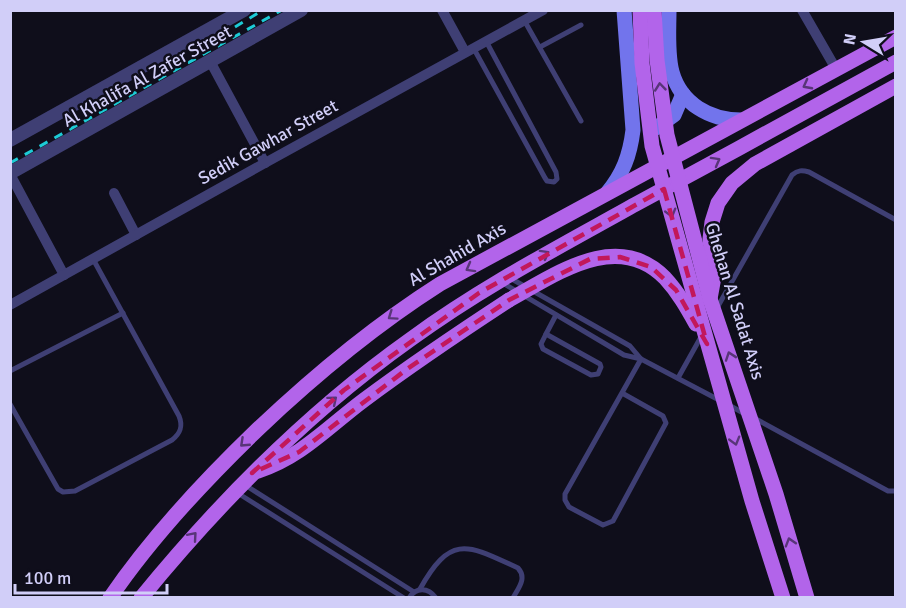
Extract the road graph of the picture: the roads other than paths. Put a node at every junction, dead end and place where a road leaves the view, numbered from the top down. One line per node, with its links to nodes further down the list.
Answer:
1 (244, 10): 26 (street, Al Khalifa Al Zafer Street)
2 (301, 10): 16 (street, Al Khalifa Al Zafer Street)
3 (442, 10): 15 (street)
4 (543, 10): 10 (street, Sedik Gawhar Street)
5 (624, 10): 25 (main road)
6 (640, 10): 43 (main road, Ghehan Al Sadat Axis, one-way to 43, bridge)
7 (654, 10): 36 (main road, Ghehan Al Sadat Axis, one-way to 7, bridge)
8 (669, 10): 20 (main road)
9 (802, 10): 18 (street)
10 (524, 20): 13 (street, Sedik Gawhar Street); 14 (lane)
11 (581, 25): 14 (lane)
12 (896, 37): 18 (main road, Al Shahid Axis)
13 (486, 41): 15 (street, Sedik Gawhar Street); 22 (lane)
14 (540, 47): 23 (lane)
15 (469, 50): 24 (lane); 27 (street, Sedik Gawhar Street)
16 (210, 61): 27 (street); 28 (street, Al Khalifa Al Zafer Street)
17 (896, 62): 35 (main road, one-way to 17)
18 (836, 69): 21 (main road, Al Shahid Axis, one-way to 21)
19 (896, 86): 36 (main road)
20 (683, 94): 21 (main road); 25 (main road)
21 (741, 120): 30 (main road, Al Shahid Axis)
22 (529, 121): 24 (lane); 24 (lane)
23 (581, 121)
24 (517, 128)
25 (633, 130): 30 (main road)
26 (10, 140)
27 (265, 163): 32 (street, Sedik Gawhar Street)
28 (10, 173): 34 (street)
29 (114, 193): 32 (street)
30 (607, 193): 52 (main road, Al Shahid Axis, one-way to 52)
31 (896, 220): 40 (lane)
32 (136, 236): 33 (street, Sedik Gawhar Street)
33 (93, 259): 34 (street, Sedik Gawhar Street); 38 (lane)
34 (64, 275): 37 (street, Sedik Gawhar Street)
35 (503, 278): 39 (lane); 44 (lane); 49 (main road, one-way to 35)
36 (710, 299): 59 (main road, Ghehan Al Sadat Axis, one-way to 36, bridge)
37 (10, 305)
38 (123, 313): 45 (lane); 48 (lane)
39 (556, 315): 42 (lane); 44 (lane)
40 (712, 317)
41 (706, 327): 46 (lane)
42 (546, 334): 42 (lane)
43 (707, 344): 49 (main road, bridge); 58 (main road, Ghehan Al Sadat Axis, one-way to 58, bridge)
44 (640, 358): 46 (lane); 47 (lane)
45 (10, 371)
46 (678, 378): 50 (lane)
47 (622, 393): 47 (lane)
48 (10, 404)
49 (243, 482): 51 (lane); 53 (main road, one-way to 49); 54 (lane)
50 (896, 491)
51 (417, 590): 55 (lane); 56 (lane); 57 (lane)
52 (110, 597)
53 (141, 597)
54 (404, 597)
55 (409, 597)
56 (436, 597)
57 (513, 597)
58 (783, 597)
59 (807, 597)

